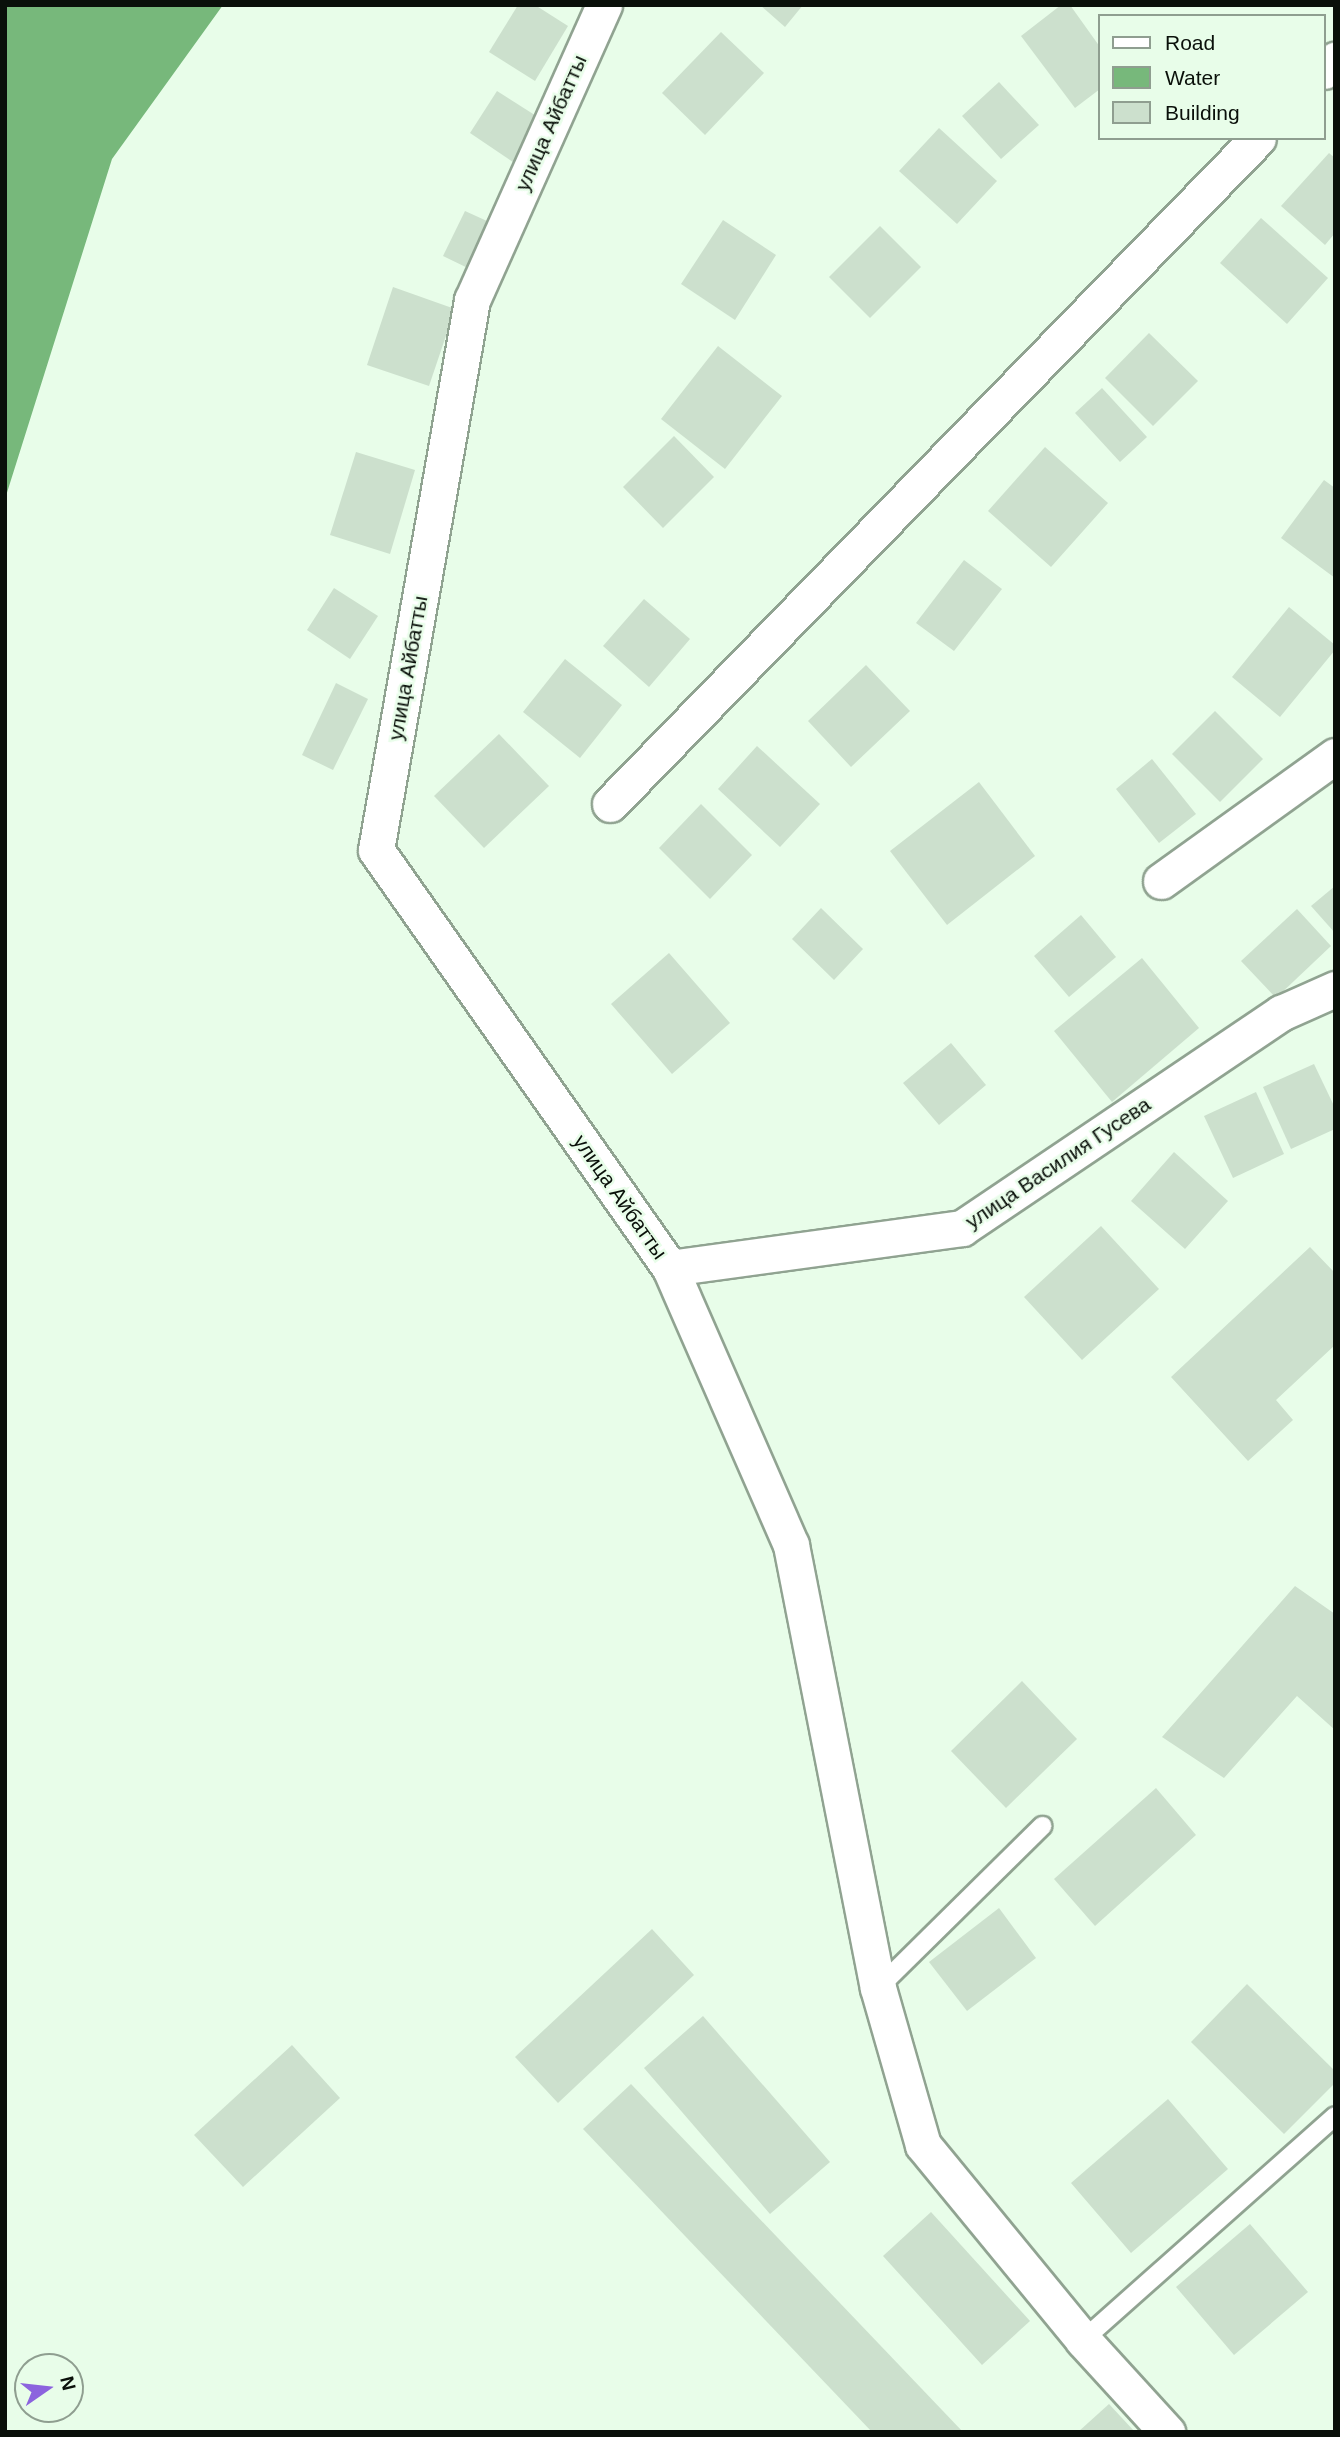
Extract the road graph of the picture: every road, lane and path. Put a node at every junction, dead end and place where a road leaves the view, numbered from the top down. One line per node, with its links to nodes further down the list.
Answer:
1 (604, 5): 7 (street, улица Айбатты)
2 (1256, 140): 4 (street)
3 (1335, 756): 5 (street)
4 (610, 804)
5 (1161, 881)
6 (1335, 989): 7 (street, улица Василия Гусева)
7 (670, 1268): 9 (street, улица Айбатты)
8 (1042, 1826): 9 (lane)
9 (878, 1988): 11 (street, улица Айбатты)
10 (1335, 2116): 11 (lane)
11 (1083, 2340): 12 (street, улица Айбатты)
12 (1167, 2432)

